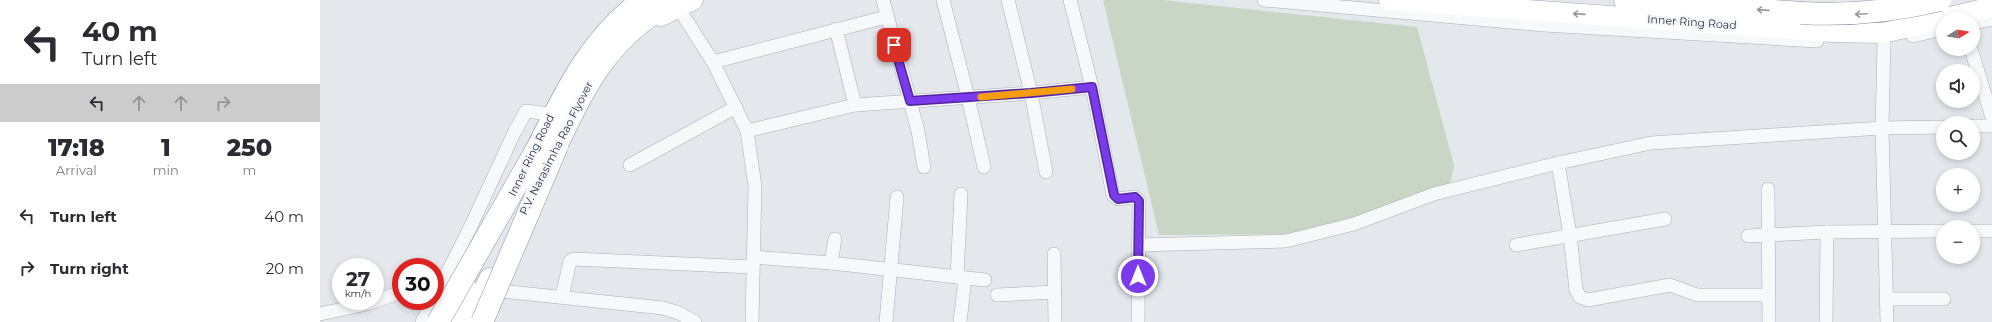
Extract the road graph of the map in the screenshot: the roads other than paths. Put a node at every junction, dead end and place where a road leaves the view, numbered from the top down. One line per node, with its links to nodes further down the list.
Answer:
1 (631, 0): 28 (main road, Inner Ring Road)
2 (643, 0): 35 (highway, P.V. Narasimha Rao Flyover)
3 (883, 0): 14 (street)
4 (942, 0): 24 (street)
5 (1008, 0): 23 (street)
6 (1070, 0): 22 (street)
7 (1264, 0): 19 (street)
8 (1389, 0): 19 (main road, Inner Ring Road, one-way to 8)
9 (1625, 0): 11 (highway, one-way to 9, bridge)
10 (1881, 0): 19 (street)
11 (1940, 0)
12 (682, 2): 21 (street); 35 (highway, P.V. Narasimha Rao Flyover); 65 (main road, Inner Ring Road)
13 (1992, 7): 19 (main road, Inner Ring Road)
14 (886, 17): 17 (street); 25 (street)
15 (1992, 20): 16 (street)
16 (1980, 22)
17 (836, 29): 21 (street); 26 (street)
18 (1936, 30): 19 (street)
19 (1883, 37): 33 (street)
20 (1973, 56): 29 (street)
21 (713, 62): 27 (street)
22 (1092, 87): 23 (street); 54 (street)
23 (1031, 93): 24 (street); 40 (street)
24 (968, 97): 25 (street); 39 (street)
25 (910, 101): 26 (street); 38 (street)
26 (855, 105): 34 (street)
27 (736, 107): 34 (street); 37 (street)
28 (550, 114): 59 (street); 77 (main road, Inner Ring Road)
29 (1992, 117)
30 (1980, 126): 31 (street)
31 (1992, 126)
32 (1936, 127): 33 (street)
33 (1882, 128): 36 (street); 46 (street)
34 (747, 131): 57 (street)
35 (549, 143): 76 (highway, bridge); 78 (highway, P.V. Narasimha Rao Flyover, bridge); 79 (highway, P.V. Narasimha Rao Flyover, bridge); 80 (highway, bridge)
36 (1558, 163): 50 (street); 54 (street)
37 (630, 165)
38 (924, 167)
39 (984, 167)
40 (1046, 172)
41 (1768, 189): 51 (street)
42 (961, 194): 62 (street)
43 (897, 197): 60 (street)
44 (1665, 219): 50 (street)
45 (1992, 230): 48 (street)
46 (1886, 231): 47 (street); 49 (street); 71 (street)
47 (1936, 231)
48 (1980, 231)
49 (1827, 232): 51 (street); 88 (street)
50 (1570, 235): 55 (street); 69 (street)
51 (1768, 235): 52 (street); 69 (street)
52 (1748, 236)
53 (835, 239): 58 (street)
54 (1138, 245): 86 (street)
55 (1516, 245)
56 (1054, 254): 66 (street)
57 (752, 262): 58 (street); 70 (street); 82 (street)
58 (831, 263): 60 (street)
59 (448, 270): 61 (street); 63 (street)
60 (890, 270): 62 (street); 83 (street)
61 (444, 272)
62 (961, 277): 64 (street); 84 (street)
63 (444, 278)
64 (985, 280)
65 (488, 290): 70 (street); 79 (main road, Inner Ring Road)
66 (1055, 292): 68 (street); 85 (street)
67 (392, 295): 74 (street)
68 (997, 295)
69 (1768, 295): 87 (street)
70 (562, 297): 81 (street)
71 (1887, 299): 72 (street); 89 (street)
72 (1944, 299)
73 (428, 310): 75 (street)
74 (320, 314)
75 (422, 322)
76 (438, 322)
77 (448, 322)
78 (451, 322)
79 (470, 322)
80 (482, 322)
81 (695, 322)
82 (752, 322)
83 (886, 322)
84 (960, 322)
85 (1056, 322)
86 (1138, 322)
87 (1770, 322)
88 (1826, 322)
89 (1887, 322)

